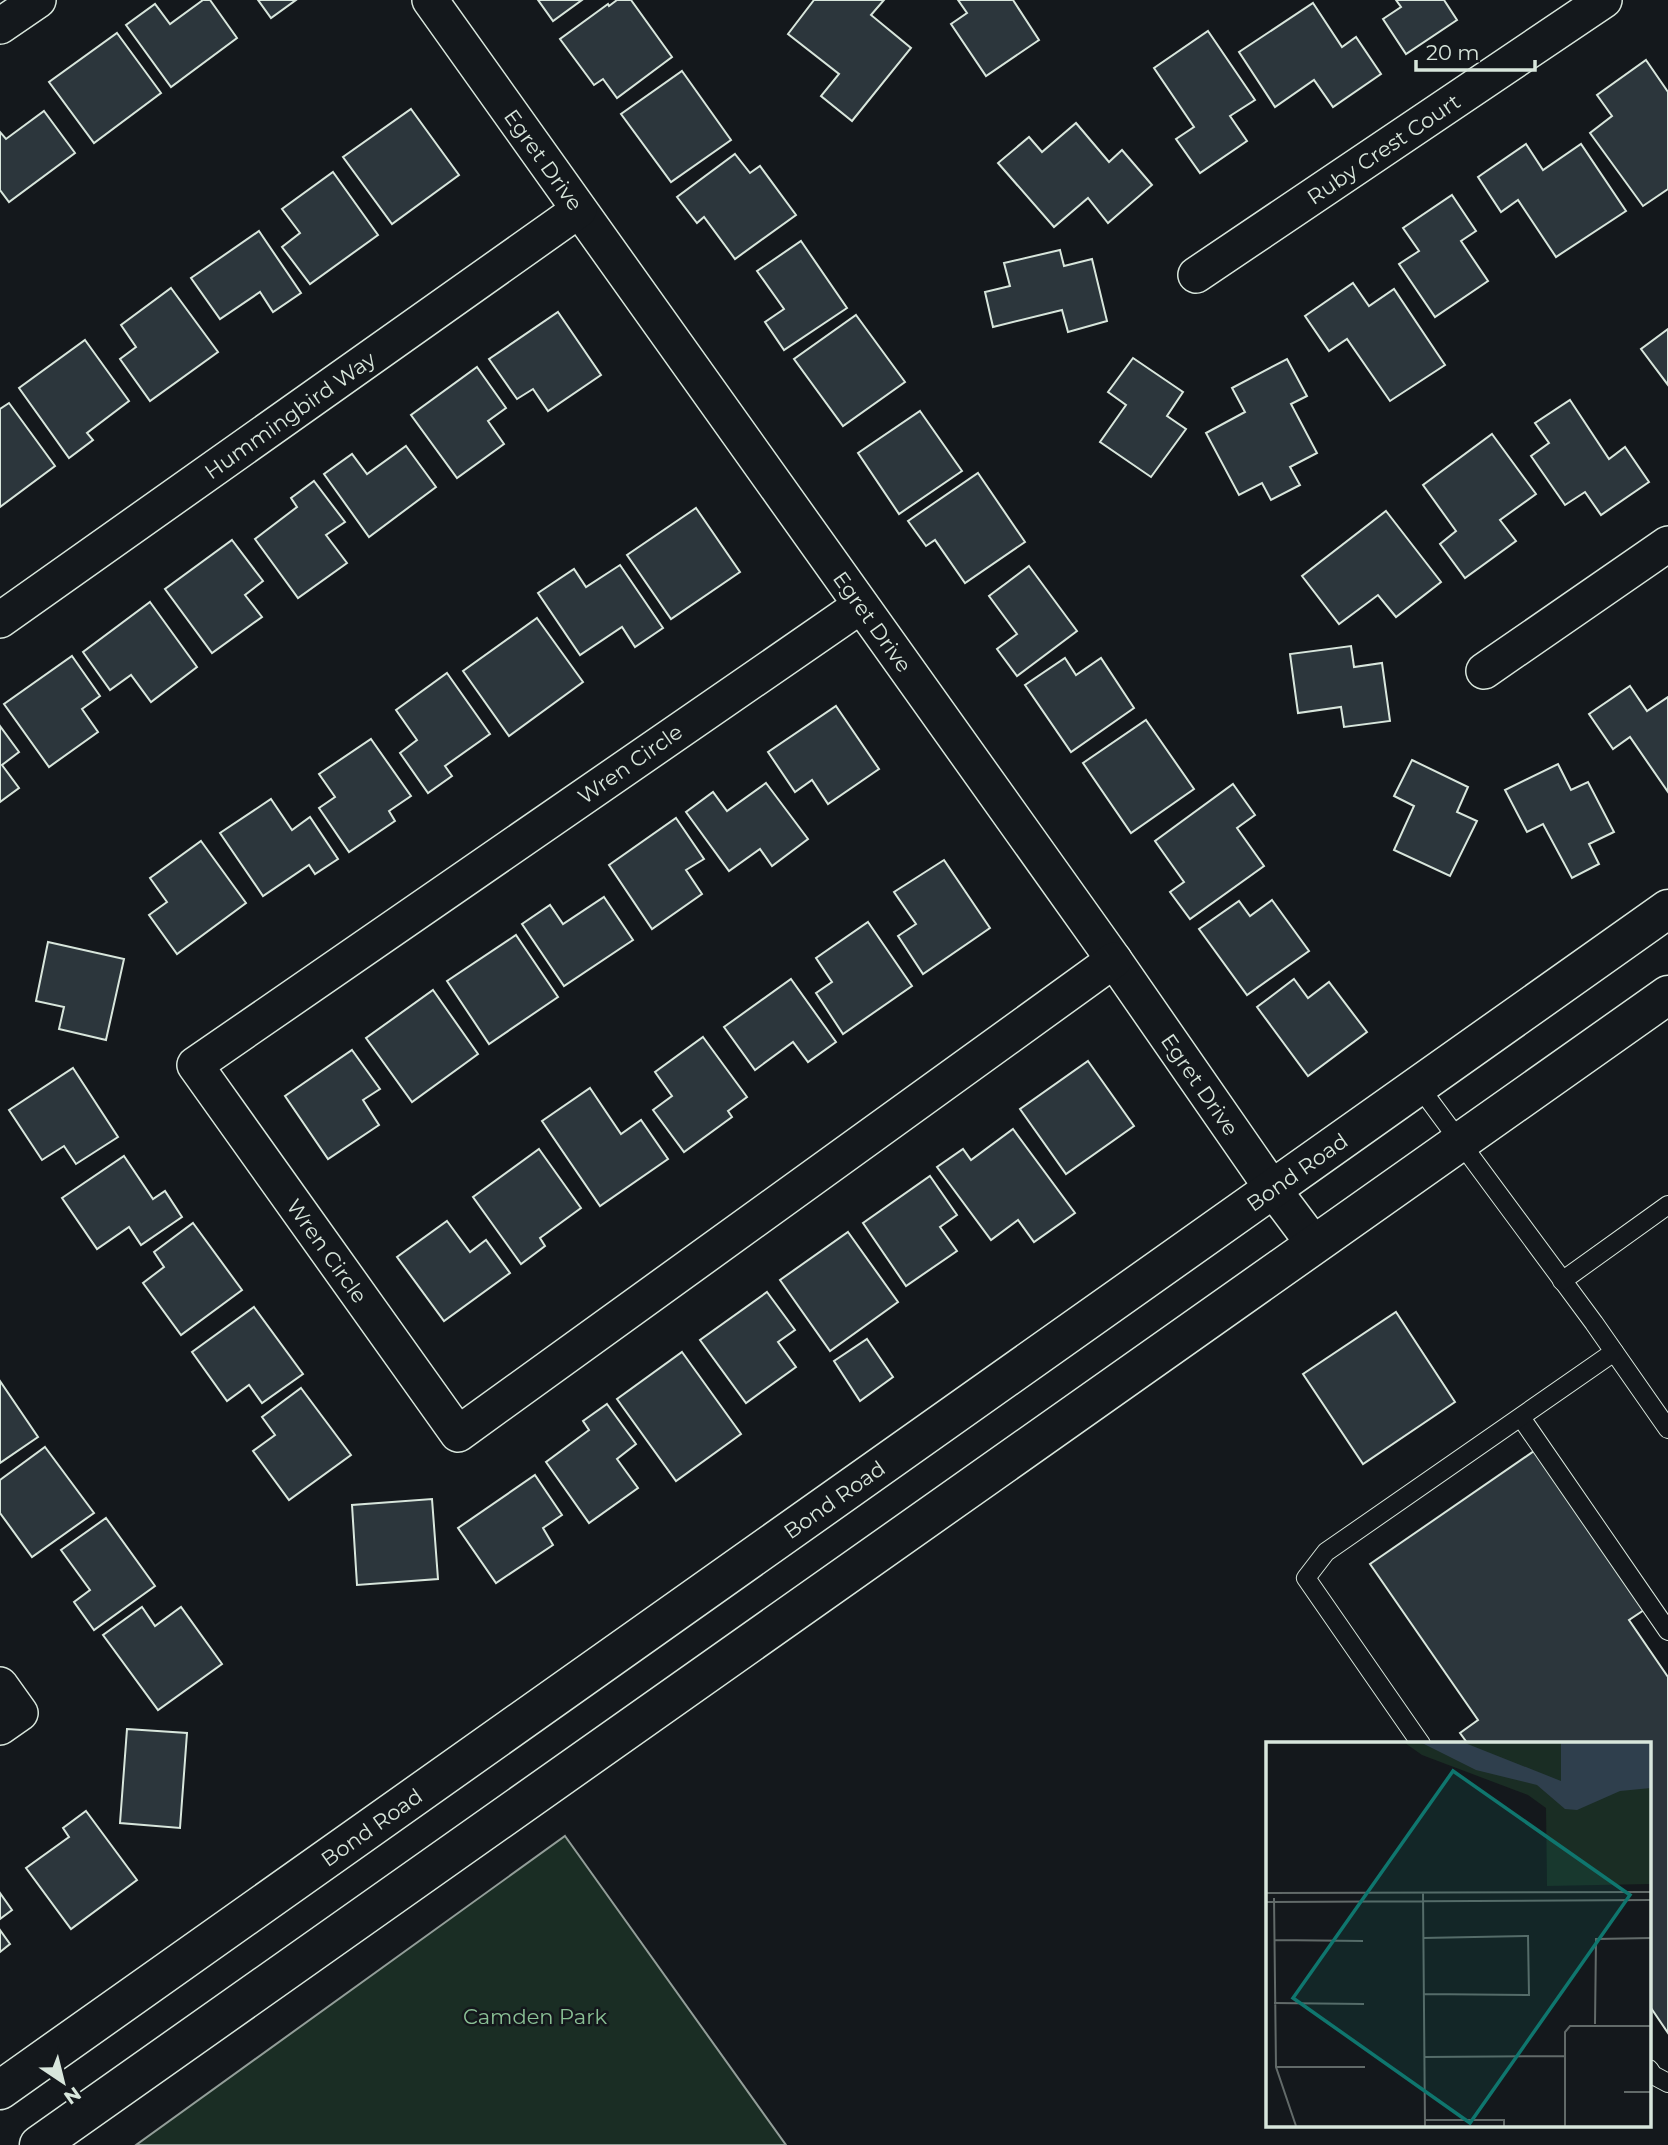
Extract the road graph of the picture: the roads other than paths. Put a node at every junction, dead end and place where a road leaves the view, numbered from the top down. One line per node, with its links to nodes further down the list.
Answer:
1 (38, 0): 4 (street)
2 (430, 0): 5 (street, Egret Drive)
3 (1604, 0): 6 (street, Ruby Crest Court)
4 (0, 26)
5 (579, 210): 8 (street, Egret Drive); 9 (street, Hummingbird Way)
6 (1196, 275)
7 (1668, 544): 10 (street)
8 (860, 606): 12 (street, Egret Drive); 12 (street, Wren Circle)
9 (0, 620)
10 (1483, 671)
11 (1668, 909): 14 (main road, Bond Road)
12 (1114, 960): 16 (street, Egret Drive)
13 (1668, 995): 15 (main road)
14 (1418, 1085): 15 (lane); 16 (main road, Bond Road)
15 (1460, 1142): 18 (main road); 19 (lane)
16 (1272, 1188): 18 (street, Egret Drive); 29 (main road, Bond Road)
17 (1668, 1205): 19 (lane)
18 (1314, 1244): 30 (main road)
19 (1562, 1281): 20 (lane)
20 (1614, 1352): 21 (lane); 22 (lane)
21 (1522, 1419): 23 (lane); 26 (lane)
22 (1668, 1429)
23 (1668, 1631)
24 (0, 1685): 25 (street)
25 (0, 1727)
26 (1420, 1742)
27 (1650, 2070): 28 (lane)
28 (1668, 2083)
29 (0, 2090)
30 (38, 2145)

